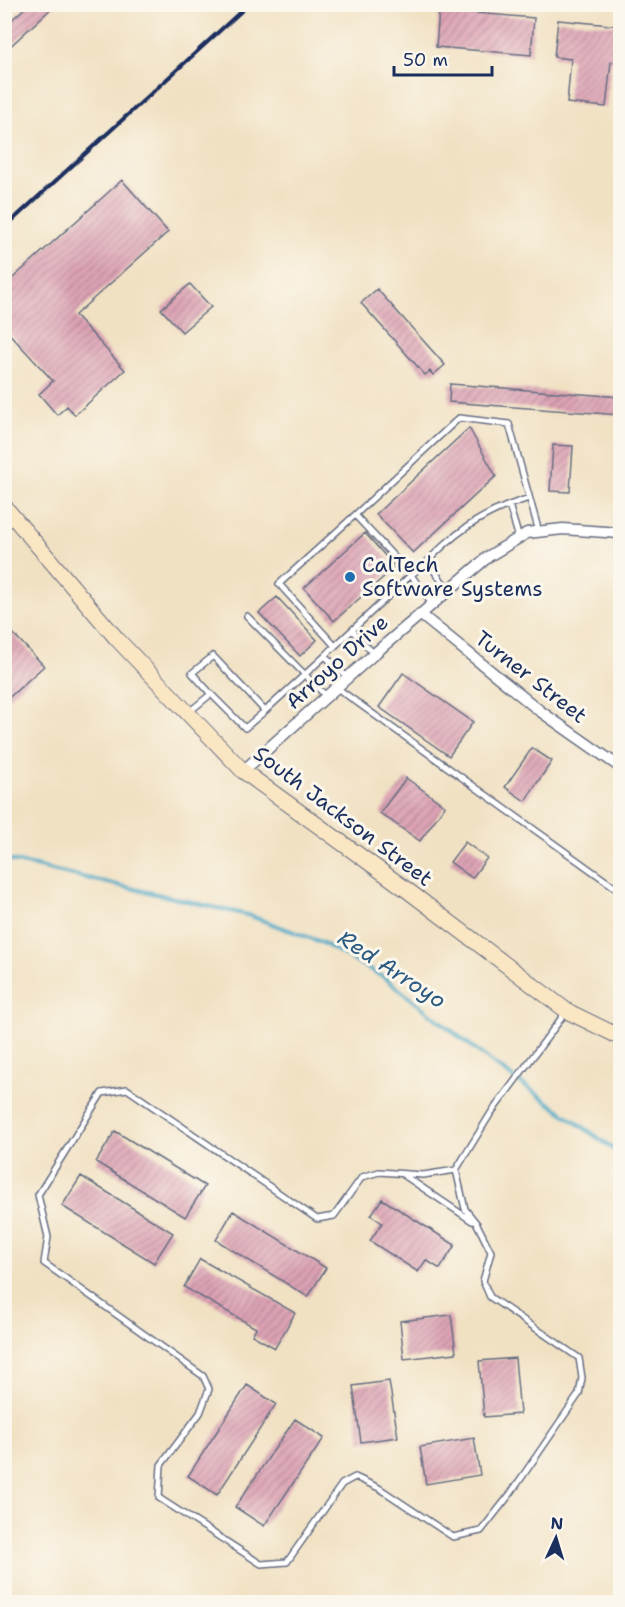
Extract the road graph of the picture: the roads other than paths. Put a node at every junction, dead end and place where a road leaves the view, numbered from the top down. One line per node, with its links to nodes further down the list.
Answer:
1 (529, 498): 2 (lane); 4 (lane); 5 (lane)
2 (509, 505): 7 (lane); 8 (lane)
3 (4, 506): 24 (main road, South Jackson Street)
4 (355, 514): 9 (lane); 15 (lane)
5 (538, 532): 6 (street, Arroyo Drive); 7 (street, Arroyo Drive)
6 (621, 533)
7 (519, 538): 10 (street, Arroyo Drive)
8 (427, 561): 9 (lane); 10 (lane)
9 (411, 575): 11 (lane); 14 (lane)
10 (449, 590): 11 (street, Arroyo Drive)
11 (432, 604): 12 (street, Arroyo Drive)
12 (420, 614): 16 (street, Arroyo Drive); 25 (street, Turner Street)
13 (247, 616): 18 (lane)
14 (352, 630): 15 (lane); 16 (lane)
15 (335, 646): 17 (lane)
16 (374, 654): 19 (street, Arroyo Drive)
17 (325, 656): 18 (lane); 19 (lane)
18 (304, 676): 22 (lane); 23 (lane)
19 (348, 678): 20 (street, Arroyo Drive)
20 (337, 688): 22 (street, Arroyo Drive); 27 (lane)
21 (211, 694): 23 (lane); 23 (lane); 24 (lane)
22 (327, 697): 26 (street, Arroyo Drive)
23 (265, 711)
24 (188, 714): 26 (main road, South Jackson Street)
25 (621, 767)
26 (243, 771): 28 (main road, South Jackson Street)
27 (621, 891)
28 (567, 1011): 29 (main road, South Jackson Street); 30 (lane)
29 (621, 1037)
30 (456, 1170): 31 (lane); 32 (lane)
31 (401, 1174): 32 (lane); 32 (lane)
32 (477, 1224)

